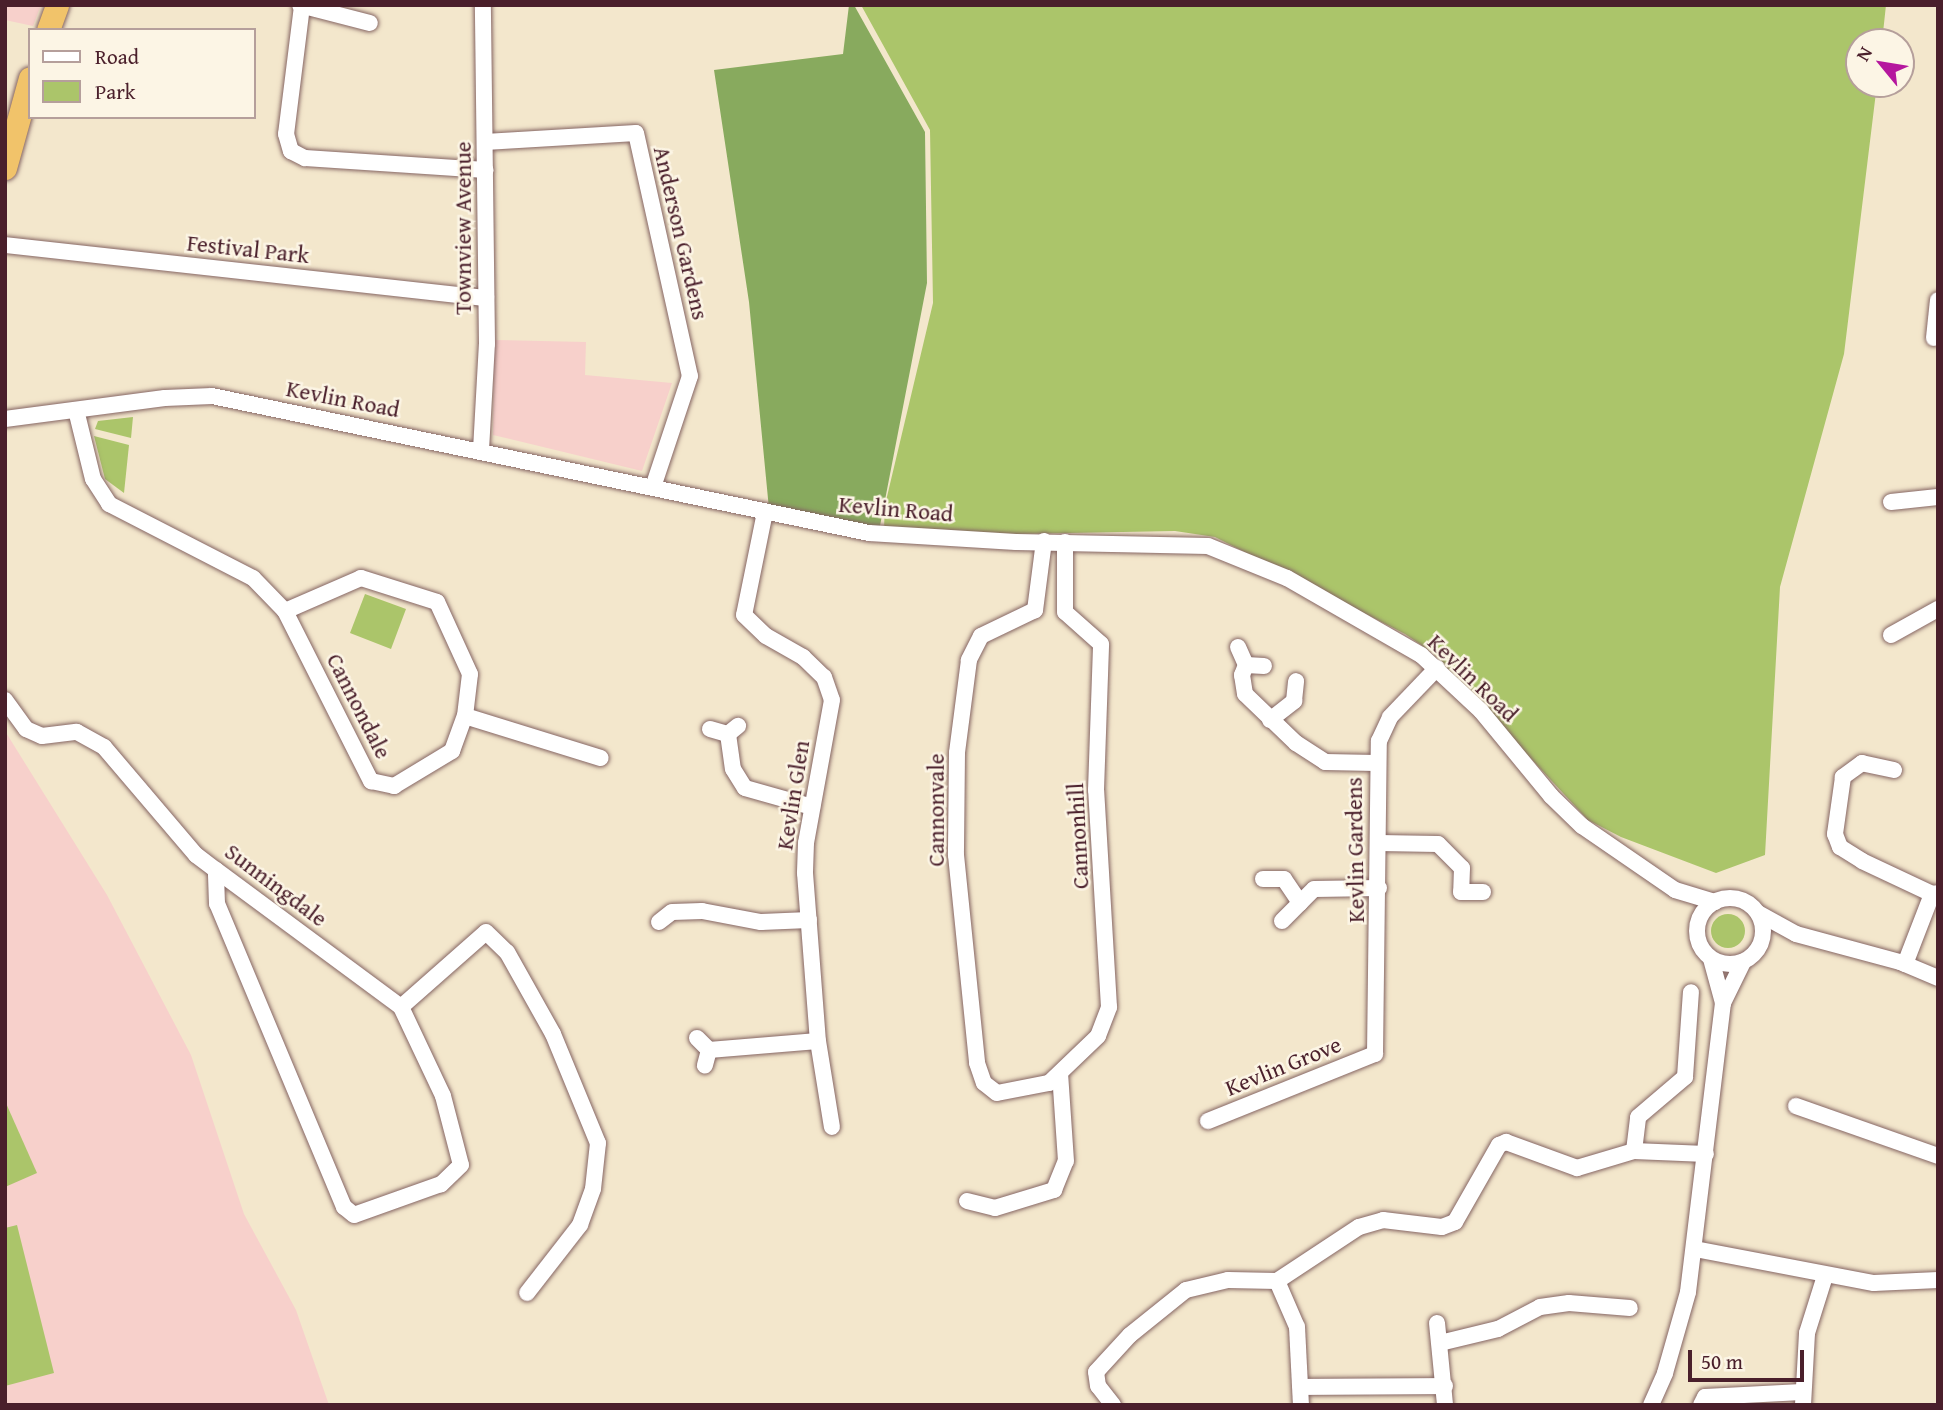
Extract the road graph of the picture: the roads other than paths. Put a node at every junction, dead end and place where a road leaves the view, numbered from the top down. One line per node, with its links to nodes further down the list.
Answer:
1 (57, 5): 5 (highway)
2 (483, 5): 7 (street, Townview Avenue)
3 (301, 6): 4 (street); 9 (street)
4 (370, 23)
5 (49, 28)
6 (28, 85): 8 (highway)
7 (485, 142): 9 (street, Townview Avenue); 17 (street, Anderson Gardens)
8 (5, 168)
9 (486, 170): 11 (street, Townview Avenue)
10 (5, 245): 11 (street, Festival Park)
11 (486, 298): 16 (street, Townview Avenue)
12 (1938, 300): 13 (street)
13 (1934, 338)
14 (76, 410): 15 (street, Kevlin Road); 16 (street, Kevlin Road); 24 (street, Cannondale)
15 (5, 419)
16 (481, 450): 17 (street, Kevlin Road)
17 (653, 487): 20 (street, Kevlin Road)
18 (1938, 497): 19 (street)
19 (1891, 502)
20 (765, 512): 21 (street, Kevlin Road); 38 (street, Kevlin Glen)
21 (1044, 541): 22 (street, Kevlin Road); 66 (street, Cannonvale)
22 (1065, 542): 29 (street, Kevlin Road); 65 (street, Cannonhill)
23 (1938, 609): 25 (street)
24 (285, 611): 32 (street, Cannondale); 32 (street, Cannondale)
25 (1891, 635)
26 (1238, 647): 27 (street)
27 (1246, 665): 28 (street); 33 (street)
28 (1264, 666)
29 (1437, 668): 36 (street, Kevlin Gardens); 43 (street, Kevlin Road)
30 (1296, 681): 33 (street)
31 (5, 699): 40 (street, Sunningdale)
32 (465, 716): 35 (street)
33 (1270, 720): 36 (street)
34 (710, 729): 38 (street)
35 (601, 758)
36 (1376, 763): 39 (street, Kevlin Gardens)
37 (1894, 770): 45 (street)
38 (812, 807): 50 (street, Kevlin Glen)
39 (1379, 843): 42 (street, Kevlin Gardens); 44 (street)
40 (216, 870): 61 (street, Sunningdale); 61 (street, Sunningdale)
41 (1263, 879): 47 (street)
42 (1379, 888): 47 (street); 64 (street, Kevlin Gardens)
43 (1675, 890): 46 (street, Kevlin Road); 52 (street, Kevlin Road)
44 (1483, 892)
45 (1935, 893): 57 (street)
46 (1715, 902): 49 (street); 52 (street)
47 (1300, 903): 51 (street)
48 (665, 911): 50 (street)
49 (1758, 913): 53 (street); 54 (street)
50 (809, 920): 63 (street, Kevlin Glen)
51 (1282, 921)
52 (1697, 928): 55 (street)
53 (1796, 934): 54 (street); 57 (street)
54 (1762, 940): 56 (street)
55 (1711, 959): 56 (street); 60 (street)
56 (1743, 962): 60 (street)
57 (1905, 964): 58 (street)
58 (1938, 978)
59 (1691, 992): 70 (street)
60 (1723, 1003): 71 (street)
61 (401, 1007): 78 (street)
62 (697, 1038): 63 (street)
63 (818, 1041): 69 (street, Kevlin Glen)
64 (1375, 1054): 68 (street, Kevlin Grove)
65 (1060, 1074): 66 (street, Cannonhill); 73 (street)
66 (1013, 1092)
67 (1796, 1106): 72 (street)
68 (1208, 1121)
69 (832, 1127)
70 (1634, 1151): 71 (street); 77 (street)
71 (1706, 1154): 74 (street)
72 (1938, 1156)
73 (967, 1201)
74 (1695, 1249): 75 (street); 88 (street)
75 (1825, 1276): 76 (street); 84 (street)
76 (1938, 1280)
77 (1277, 1281): 83 (street); 85 (street)
78 (527, 1293)
79 (1630, 1308): 81 (street)
80 (1437, 1323): 81 (street)
81 (1440, 1343): 82 (street)
82 (1445, 1386): 83 (street); 87 (street)
83 (1301, 1387): 86 (street)
84 (1802, 1399): 89 (street)
85 (1113, 1405)
86 (1301, 1405)
87 (1445, 1405)
88 (1650, 1405)
89 (1701, 1405)

